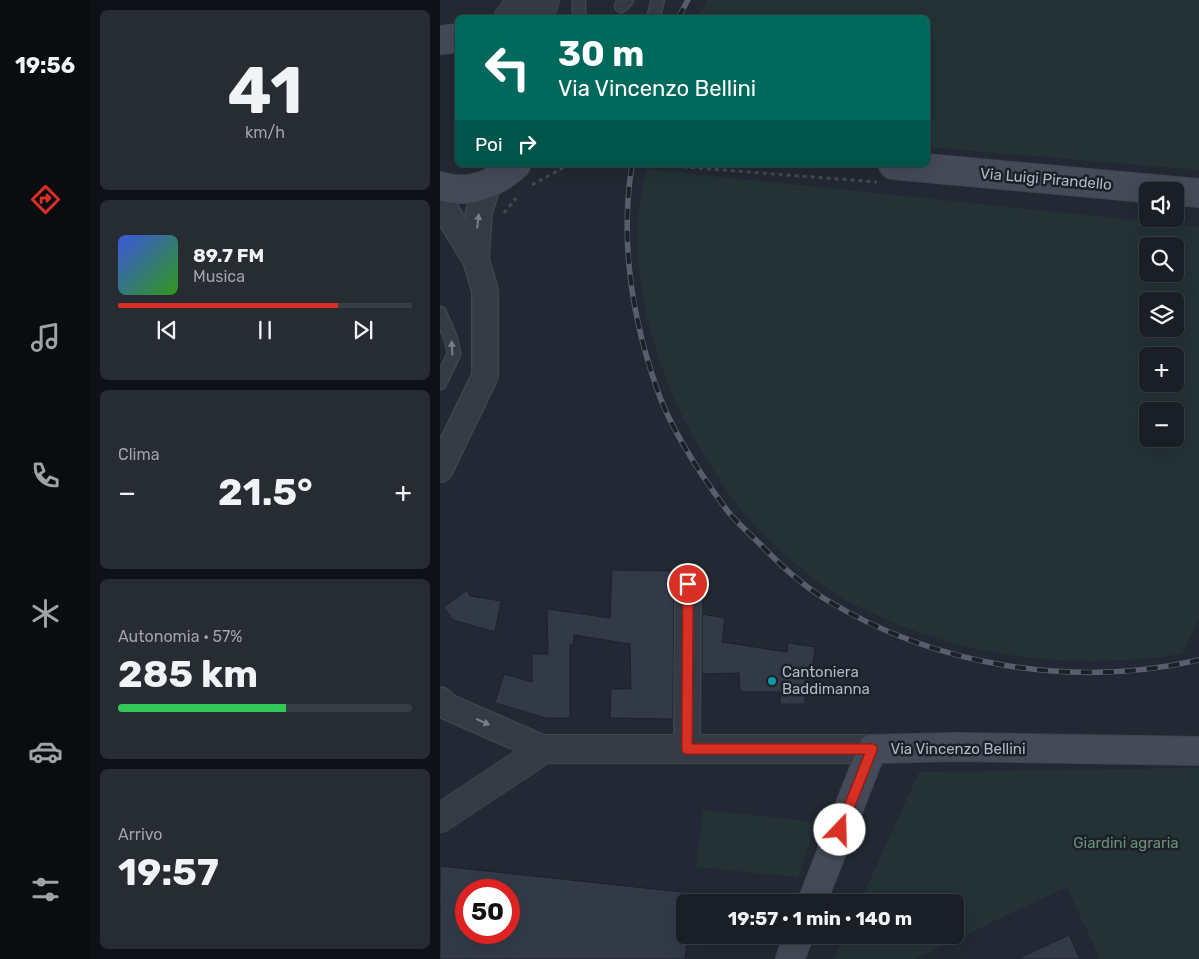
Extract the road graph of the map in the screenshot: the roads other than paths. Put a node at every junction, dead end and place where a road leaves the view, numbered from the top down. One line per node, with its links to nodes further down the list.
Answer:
1 (518, 0): 5 (street)
2 (544, 0): 6 (street)
3 (579, 0): 7 (lane)
4 (658, 0): 8 (lane)
5 (511, 15)
6 (540, 15)
7 (579, 15)
8 (654, 15)
9 (455, 38): 10 (main road)
10 (440, 40)
11 (514, 167): 13 (main road)
12 (915, 167): 15 (main road, Via Luigi Pirandello)
13 (488, 184): 14 (main road); 17 (street, one-way to 13)
14 (440, 186)
15 (1199, 193)
16 (440, 201): 17 (street)
17 (476, 260): 20 (street)
18 (440, 313): 19 (lane, one-way to 18)
19 (440, 383)
20 (440, 470)
21 (688, 584): 24 (street)
22 (440, 700): 23 (street, Via Vincenzo Bellini, one-way to 23)
23 (544, 749): 24 (street, Via Vincenzo Bellini); 27 (street)
24 (687, 749): 25 (street, Via Vincenzo Bellini)
25 (872, 749): 26 (main road, Via Vincenzo Bellini); 28 (main road)
26 (1199, 751)
27 (440, 818)
28 (815, 894)
29 (796, 944): 30 (main road)
30 (790, 959)

